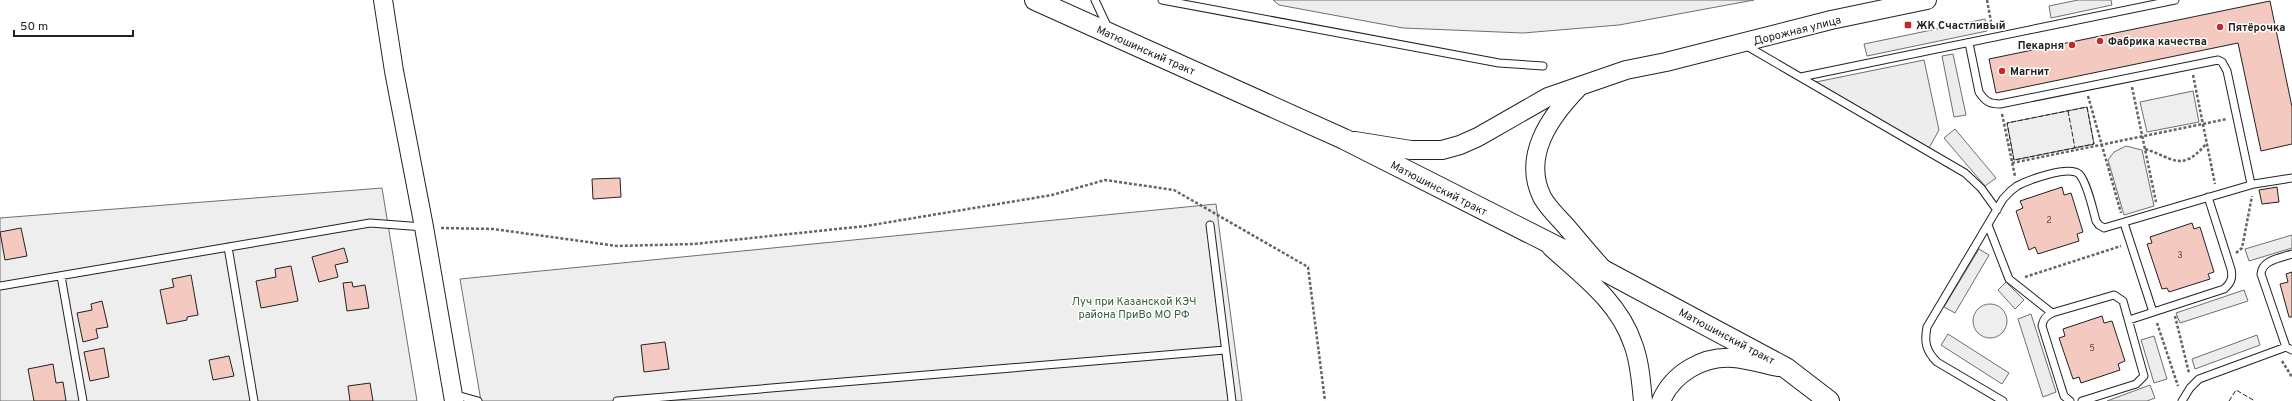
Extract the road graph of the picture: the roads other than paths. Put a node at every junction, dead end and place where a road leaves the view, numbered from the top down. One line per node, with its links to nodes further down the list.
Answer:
1 (383, 0): 21 (street)
2 (1035, 0): 7 (main road, Матюшинский тракт)
3 (1095, 0): 7 (lane)
4 (1162, 0): 10 (lane)
5 (1927, 0): 9 (street, Дорожная улица)
6 (2174, 0): 8 (lane)
7 (1111, 34): 13 (main road, Матюшинский тракт)
8 (1970, 42): 11 (lane); 15 (lane)
9 (1742, 43): 11 (lane); 12 (street, Дорожная улица)
10 (1543, 66)
11 (1801, 77): 17 (lane)
12 (1579, 87): 13 (street, Дорожная улица); 25 (street)
13 (1344, 139): 22 (main road, Матюшинский тракт)
14 (2292, 178): 15 (lane)
15 (2252, 184): 16 (lane)
16 (2208, 198): 18 (lane); 28 (lane)
17 (1997, 210): 18 (lane); 20 (lane)
18 (2124, 223): 28 (lane)
19 (1210, 225): 32 (lane)
20 (1988, 225): 29 (lane); 43 (lane)
21 (424, 228): 23 (lane); 34 (street)
22 (1543, 240): 25 (main road, Матюшинский тракт); 40 (street)
23 (228, 247): 26 (lane); 36 (lane)
24 (2292, 254): 31 (lane)
25 (1603, 270): 33 (main road, Матюшинский тракт)
26 (61, 276): 27 (lane); 35 (lane)
27 (0, 286)
28 (2153, 312): 30 (lane)
29 (2052, 313): 30 (lane); 44 (lane)
30 (2129, 320): 45 (lane)
31 (2289, 348): 46 (lane)
32 (1226, 350): 38 (lane); 39 (lane)
33 (1786, 368): 41 (street); 42 (main road, Матюшинский тракт)
34 (453, 398): 37 (lane)
35 (83, 401)
36 (254, 401)
37 (478, 401)
38 (617, 401)
39 (1232, 401)
40 (1643, 401)
41 (1662, 401)
42 (1829, 401)
43 (2003, 401)
44 (2070, 401)
45 (2082, 401)
46 (2182, 401)

